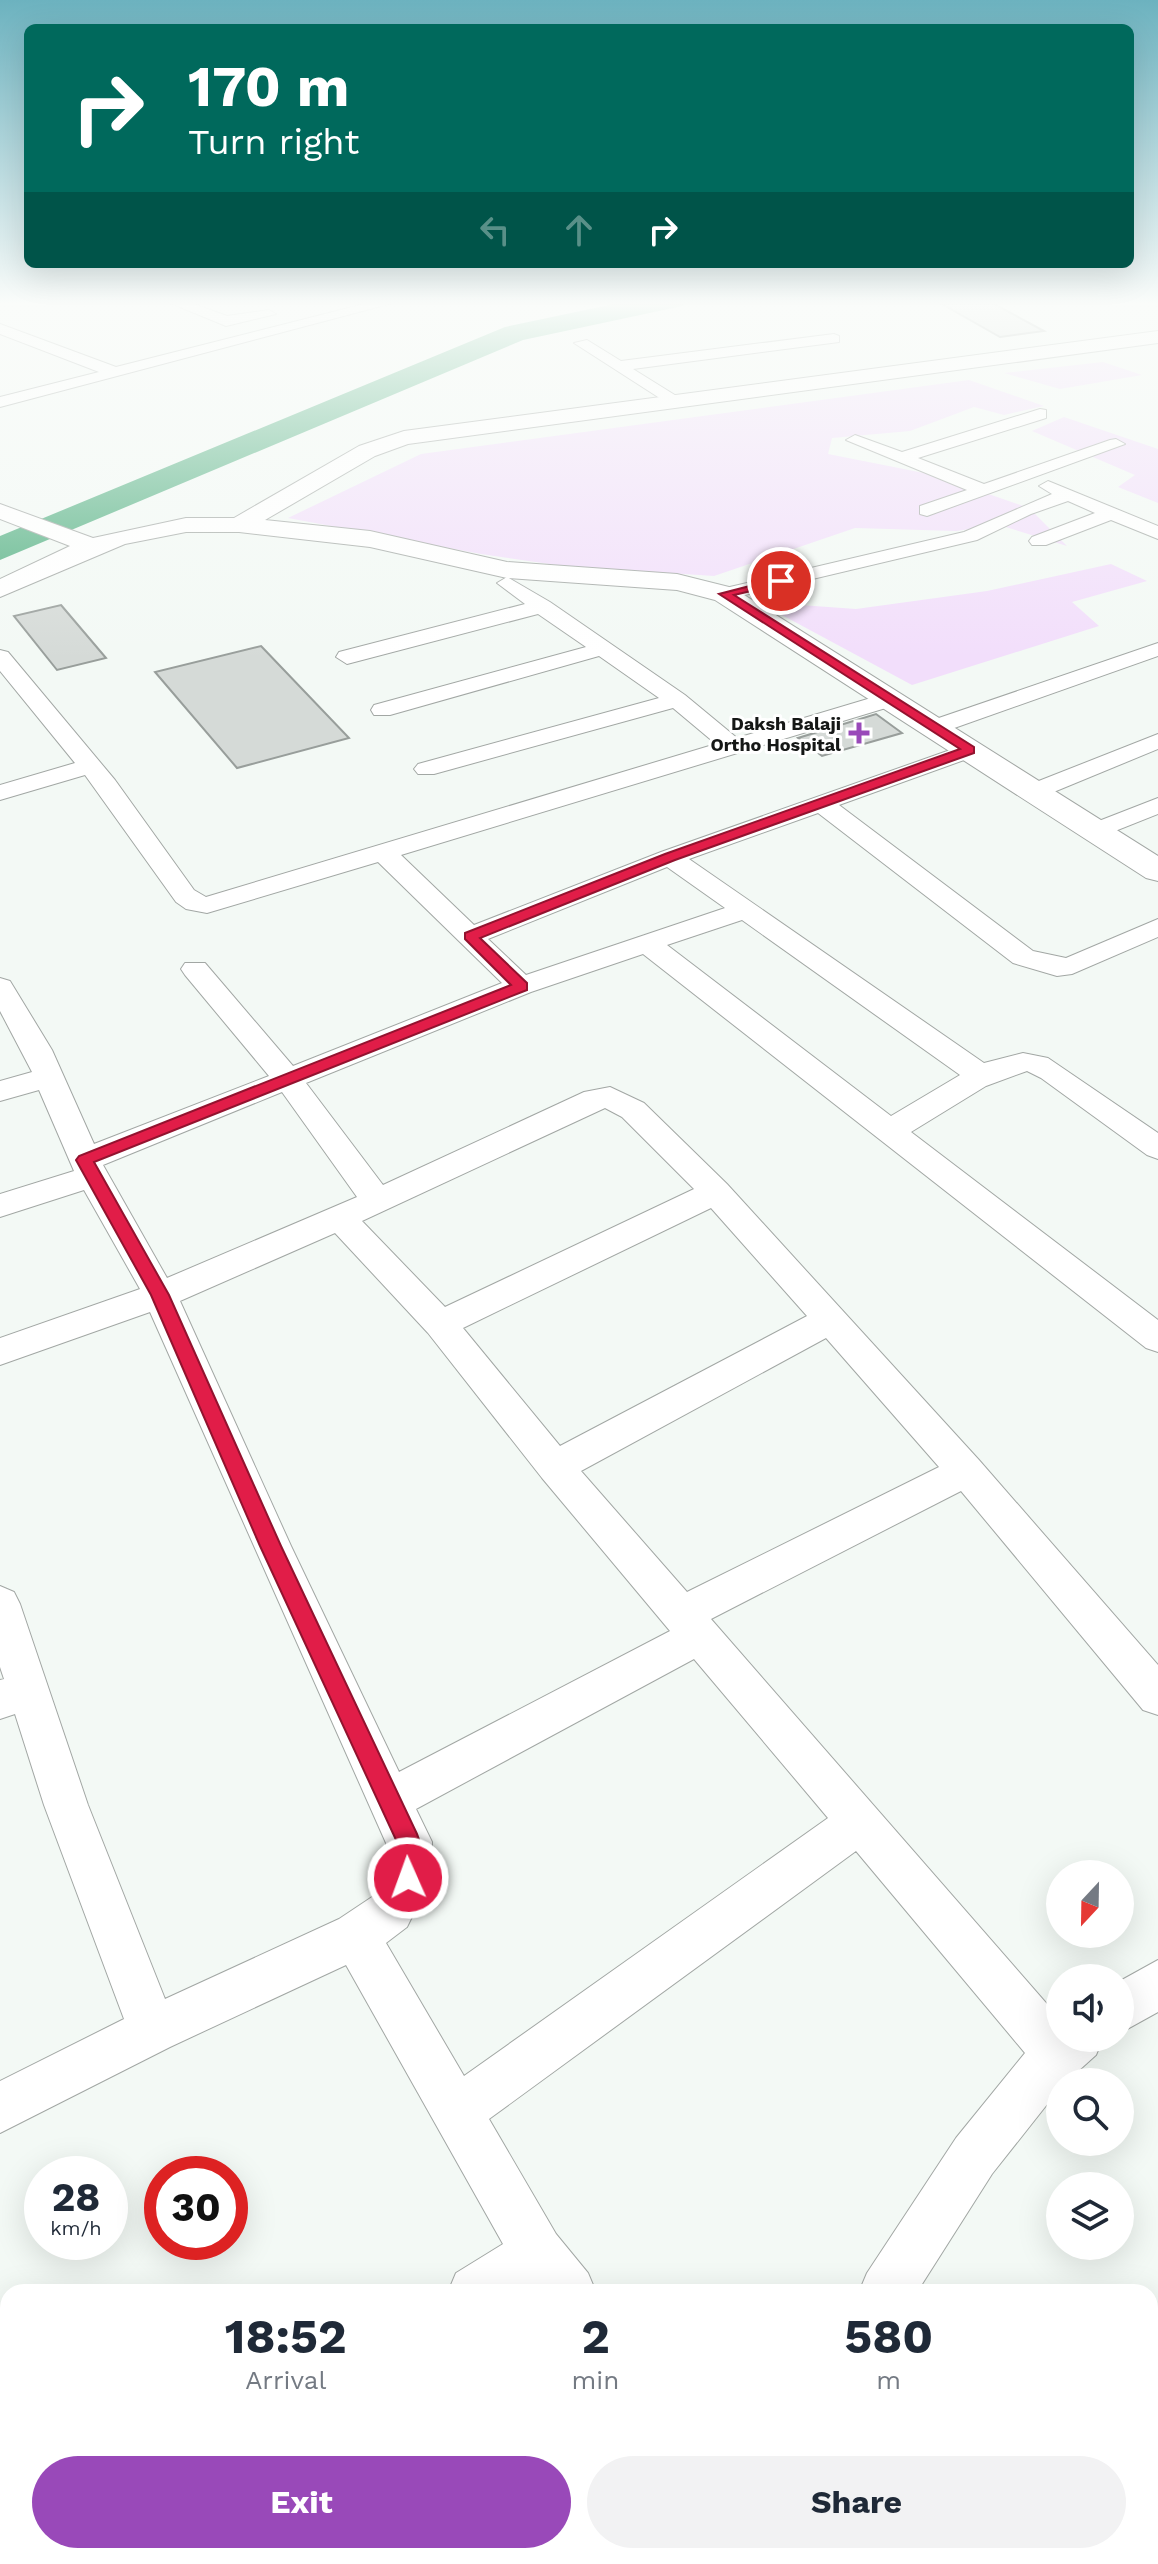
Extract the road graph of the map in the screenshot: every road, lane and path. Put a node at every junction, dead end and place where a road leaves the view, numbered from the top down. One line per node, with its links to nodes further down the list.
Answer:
1 (533, 420): 14 (street)
2 (1022, 420): 3 (street)
3 (982, 432): 6 (street); 7 (street)
4 (855, 440): 6 (street)
5 (1116, 444): 7 (street)
6 (901, 458): 9 (street)
7 (1054, 465): 8 (street)
8 (1024, 475): 9 (street); 10 (street)
9 (984, 490): 11 (street)
10 (1068, 495): 13 (street); 20 (street)
11 (927, 510)
12 (0, 511): 17 (street)
13 (1111, 513): 15 (street); 16 (street)
14 (239, 525): 17 (street); 20 (street)
15 (1158, 533)
16 (1039, 541)
17 (92, 546): 19 (street)
18 (507, 583): 21 (street)
19 (0, 589)
20 (724, 594): 26 (street)
21 (543, 606): 22 (street); 25 (street)
22 (602, 649): 27 (street); 28 (street)
23 (1158, 649): 29 (street)
24 (0, 657): 33 (street)
25 (347, 657)
26 (891, 699): 29 (street); 31 (street)
27 (677, 700): 31 (street); 34 (street)
28 (382, 710)
29 (935, 727): 32 (street)
30 (1158, 741): 35 (street)
31 (734, 747): 40 (street)
32 (970, 750): 35 (street); 37 (street)
33 (90, 766): 36 (street); 40 (street)
34 (426, 769)
35 (1035, 791): 39 (street)
36 (0, 793)
37 (821, 803): 41 (street); 44 (street)
38 (1158, 805): 39 (street)
39 (1095, 831): 42 (street)
40 (384, 853): 45 (street)
41 (670, 857): 43 (street); 45 (street)
42 (1158, 871)
43 (745, 910): 46 (street); 50 (street)
44 (1158, 927)
45 (470, 936): 48 (street)
46 (647, 943): 48 (street); 54 (street)
47 (195, 969): 52 (street)
48 (521, 986): 52 (street)
49 (0, 987): 51 (street)
50 (982, 1076): 54 (street); 55 (street)
51 (47, 1078): 53 (street); 56 (street)
52 (288, 1079): 56 (street); 58 (street)
53 (0, 1091)
54 (890, 1131): 64 (street)
55 (1158, 1148)
56 (88, 1168): 59 (street); 61 (street)
57 (716, 1192): 58 (street); 62 (street); 63 (street)
58 (377, 1200): 60 (street)
59 (0, 1206)
60 (340, 1218): 61 (street); 63 (street)
61 (160, 1295): 65 (street); 72 (street)
62 (829, 1320): 66 (street); 67 (street)
63 (440, 1324): 66 (street)
64 (1158, 1339)
65 (0, 1352)
66 (555, 1467): 69 (street)
67 (966, 1471): 69 (street); 71 (street)
68 (0, 1604): 70 (street)
69 (690, 1625): 72 (street); 73 (street)
70 (15, 1693): 78 (street)
71 (1158, 1696)
72 (389, 1800): 74 (street)
73 (859, 1822): 77 (street); 81 (street)
74 (356, 1936): 78 (street); 81 (street)
75 (1158, 1984): 76 (street)
76 (1134, 2000)
77 (1046, 2022)
78 (153, 2030): 80 (street)
79 (1063, 2052): 85 (street)
80 (0, 2108)
81 (456, 2112): 82 (street)
82 (537, 2253): 83 (street); 84 (street)
83 (488, 2284)
84 (562, 2284)
85 (891, 2284)

